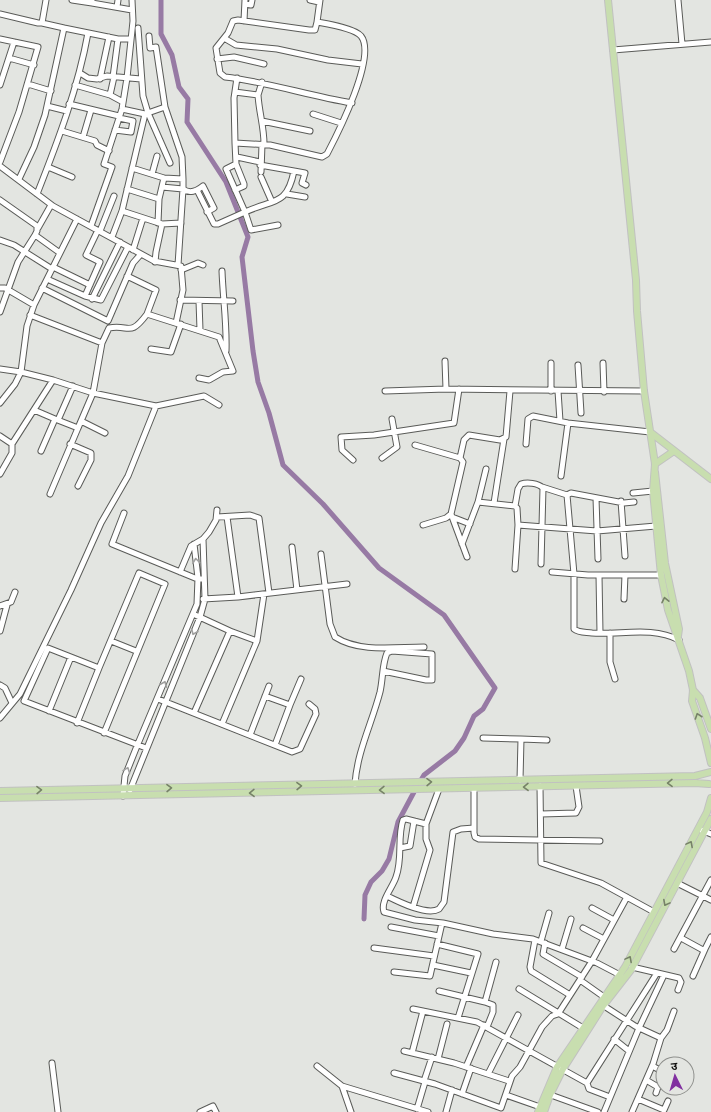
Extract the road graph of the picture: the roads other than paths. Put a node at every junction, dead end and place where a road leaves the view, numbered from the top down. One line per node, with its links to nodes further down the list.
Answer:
1 (46, 0): 19 (street)
2 (72, 0): 9 (street)
3 (118, 0): 14 (street)
4 (132, 0): 15 (street)
5 (252, 0): 12 (street)
6 (310, 0): 11 (street)
7 (608, 0): 32 (main road)
8 (678, 0): 31 (street)
9 (78, 1): 10 (street)
10 (92, 1): 13 (street)
11 (320, 1): 18 (street)
12 (245, 2): 17 (street)
13 (105, 3): 14 (street)
14 (118, 7): 15 (street)
15 (132, 10): 28 (street)
16 (0, 14): 19 (street)
17 (244, 21): 18 (street); 25 (street)
18 (317, 22): 36 (street)
19 (42, 23): 20 (street)
20 (64, 28): 22 (street); 50 (street)
21 (138, 28): 44 (street)
22 (88, 33): 24 (street); 38 (street)
23 (149, 36): 58 (street)
24 (109, 37): 27 (street); 41 (street)
25 (224, 38): 34 (street); 36 (street)
26 (0, 39): 29 (street)
27 (118, 39): 28 (street); 39 (street)
28 (130, 39): 43 (street)
29 (14, 42): 33 (street); 37 (street)
30 (711, 42): 31 (street)
31 (682, 44): 32 (street)
32 (613, 50): 165 (main road)
33 (9, 58): 37 (street); 47 (street)
34 (217, 59): 35 (street); 42 (street)
35 (264, 64)
36 (362, 64): 55 (street)
37 (34, 65): 46 (street)
38 (80, 73): 40 (street); 48 (street)
39 (114, 77): 41 (street); 43 (street); 52 (street)
40 (88, 78): 41 (street); 49 (street)
41 (100, 78)
42 (237, 78): 45 (street); 51 (street)
43 (127, 79): 44 (street); 54 (street)
44 (141, 80): 62 (street)
45 (262, 82): 53 (street); 55 (street)
46 (28, 84): 50 (street); 76 (street)
47 (0, 85)
48 (75, 85): 49 (street); 56 (street)
49 (85, 88): 52 (street)
50 (51, 91): 57 (street)
51 (235, 92): 53 (street); 71 (street)
52 (110, 95): 54 (street)
53 (258, 95): 65 (street)
54 (123, 102): 59 (street)
55 (352, 103): 66 (street)
56 (70, 104): 60 (street); 61 (street)
57 (47, 106): 61 (street); 87 (street)
58 (165, 107): 62 (street); 88 (street)
59 (122, 108): 62 (street); 64 (street)
60 (91, 110): 64 (street); 70 (street)
61 (67, 111): 69 (street)
62 (146, 114): 77 (street); 82 (street)
63 (313, 114): 66 (street)
64 (119, 117): 67 (street); 67 (street)
65 (262, 121): 68 (street); 72 (street)
66 (341, 123): 72 (street)
67 (115, 130): 73 (street)
68 (310, 130)
69 (62, 131): 70 (street); 81 (street)
70 (83, 137): 73 (street)
71 (235, 143): 72 (street); 75 (street)
72 (263, 144): 78 (street)
73 (109, 151): 111 (street)
74 (157, 156): 84 (street)
75 (237, 157): 78 (street); 79 (street)
76 (0, 162)
77 (170, 163)
78 (260, 163): 83 (street); 101 (street)
79 (236, 164): 94 (street); 94 (street)
80 (0, 166): 87 (street)
81 (48, 167): 85 (street); 95 (street)
82 (132, 168): 84 (street); 91 (street)
83 (294, 171): 89 (street); 96 (street)
84 (152, 174): 86 (street)
85 (72, 177)
86 (164, 178): 88 (street); 90 (street)
87 (19, 179): 95 (street)
88 (183, 179): 92 (street)
89 (306, 185)
90 (162, 186): 92 (street); 99 (street)
91 (127, 189): 99 (street); 103 (street)
92 (183, 189): 93 (street); 109 (street)
93 (197, 190): 104 (street); 104 (street)
94 (235, 190): 105 (street)
95 (37, 194): 102 (street)
96 (287, 194): 98 (street); 101 (street)
97 (114, 196): 113 (street)
98 (305, 197)
99 (159, 199): 108 (street)
100 (0, 200): 112 (street)
101 (272, 202): 105 (street)
102 (51, 205): 107 (street); 112 (street)
103 (122, 211): 106 (street); 115 (street)
104 (207, 212): 105 (street)
105 (244, 213): 110 (street)
106 (143, 218): 108 (street); 119 (street)
107 (78, 219): 111 (street); 121 (street)
108 (160, 223): 109 (street); 123 (street)
109 (181, 223): 126 (street)
110 (278, 225)
111 (91, 226): 113 (street)
112 (38, 228): 114 (street)
113 (99, 231): 115 (street); 130 (street)
114 (35, 236): 120 (street); 121 (street)
115 (112, 238): 117 (street)
116 (0, 240): 120 (street)
117 (120, 242): 118 (street); 135 (street)
118 (128, 246): 119 (street); 135 (street)
119 (133, 250): 122 (street)
120 (24, 253): 125 (street); 133 (street)
121 (60, 253): 125 (street)
122 (141, 254): 123 (street); 128 (street)
123 (155, 262): 126 (street)
124 (202, 265): 126 (street)
125 (52, 268): 129 (street); 130 (street)
126 (180, 268): 136 (street)
127 (222, 271): 138 (street)
128 (127, 276): 132 (street); 142 (street)
129 (47, 279): 132 (street); 134 (street)
130 (90, 285): 134 (street)
131 (0, 288): 133 (street)
132 (42, 288): 140 (street)
133 (7, 289): 140 (street); 141 (street)
134 (85, 296): 135 (street)
135 (92, 299)
136 (180, 300): 137 (street); 144 (street)
137 (199, 301): 138 (street); 145 (street)
138 (223, 301): 139 (street); 148 (street)
139 (233, 301)
140 (34, 305): 143 (street)
141 (0, 312)
142 (147, 314): 144 (street); 146 (street)
143 (30, 315): 146 (street); 154 (street)
144 (179, 323): 145 (street); 147 (street)
145 (200, 330): 148 (street)
146 (102, 343): 167 (street)
147 (152, 349)
148 (226, 352): 155 (street)
149 (445, 361): 158 (street)
150 (551, 363): 162 (street)
151 (603, 363): 166 (street)
152 (578, 365): 164 (street)
153 (0, 369): 154 (street)
154 (21, 372): 156 (street); 168 (street)
155 (199, 378)
156 (53, 380): 157 (street); 171 (street)
157 (73, 386): 167 (street); 174 (street)
158 (446, 388): 159 (street); 160 (street)
159 (459, 389): 161 (street); 179 (street)
160 (385, 391)
161 (510, 391): 162 (street); 183 (street)
162 (551, 391): 163 (street)
163 (558, 391): 164 (street); 176 (street)
164 (578, 391): 166 (street); 172 (street)
165 (644, 391): 166 (street); 180 (main road)
166 (604, 392)
167 (94, 393): 170 (street); 175 (street)
168 (0, 403)
169 (219, 405): 170 (street)
170 (156, 406): 274 (street)
171 (34, 410): 174 (street); 184 (street)
172 (581, 413)
173 (392, 419): 179 (street)
174 (57, 420): 178 (street); 188 (street)
175 (81, 421): 178 (street); 181 (street)
176 (560, 421): 177 (street); 187 (street)
177 (568, 423): 180 (street); 196 (street)
178 (78, 428): 185 (street)
179 (396, 432): 190 (street); 192 (street)
180 (650, 432): 189 (main road); 193 (main road)
181 (105, 433)
182 (0, 436): 184 (street)
183 (504, 439): 191 (street); 208 (street)
184 (12, 444): 195 (street)
185 (70, 444): 198 (street); 202 (street)
186 (415, 444): 191 (street)
187 (526, 444)
188 (41, 451)
189 (674, 451): 193 (main road); 197 (main road)
190 (382, 458)
191 (460, 458): 212 (street)
192 (353, 460)
193 (654, 466): 200 (main road); 258 (main road)
194 (486, 469): 206 (street)
195 (0, 474)
196 (561, 476)
197 (711, 479)
198 (78, 486)
199 (542, 487): 203 (street); 209 (street); 218 (street)
200 (653, 492): 201 (street); 219 (main road)
201 (633, 493)
202 (50, 494)
203 (567, 495): 204 (street); 220 (street)
204 (596, 498): 205 (street); 222 (street)
205 (621, 501): 207 (street); 221 (street)
206 (478, 502): 208 (street); 216 (street)
207 (634, 502)
208 (494, 503): 209 (street)
209 (514, 506): 217 (street)
210 (217, 510): 213 (street)
211 (124, 513): 233 (street)
212 (451, 516): 215 (street); 216 (street); 225 (street)
213 (217, 517): 214 (street); 223 (street)
214 (227, 517): 245 (street); 246 (street)
215 (423, 524)
216 (470, 524): 225 (street)
217 (518, 525): 218 (street); 232 (street)
218 (542, 526): 220 (street); 231 (street)
219 (656, 526): 221 (street); 238 (main road)
220 (570, 529): 222 (street); 235 (street)
221 (624, 530): 222 (street); 228 (street)
222 (597, 531): 230 (street)
223 (203, 539): 224 (street); 240 (street)
224 (194, 544): 233 (street); 239 (street, one-way to 224)
225 (462, 544): 229 (street)
226 (292, 547): 243 (street)
227 (321, 554): 242 (street)
228 (625, 556)
229 (467, 557)
230 (598, 559)
231 (541, 564)
232 (515, 569)
233 (180, 572): 239 (street)
234 (552, 572): 235 (street)
235 (574, 574): 236 (street); 256 (street)
236 (599, 575): 237 (street); 256 (street)
237 (624, 575): 238 (street); 249 (street)
238 (661, 575): 258 (main road, one-way to 238)
239 (198, 578): 240 (street); 247 (street)
240 (205, 579): 248 (street)
241 (347, 584): 242 (street)
242 (326, 586): 243 (street); 261 (street)
243 (297, 590): 245 (street)
244 (15, 592): 250 (street)
245 (266, 594): 246 (street); 259 (street)
246 (238, 597): 248 (street)
247 (198, 598): 248 (street); 252 (street)
248 (205, 599): 253 (street)
249 (624, 599)
250 (7, 604): 251 (street); 255 (street)
251 (0, 606)
252 (193, 614): 253 (street); 272 (street, one-way to 252)
253 (200, 618): 254 (street); 273 (street, one-way to 273)
254 (230, 630): 259 (street); 278 (street)
255 (0, 631)
256 (600, 633): 257 (street)
257 (610, 633): 258 (street); 267 (street)
258 (679, 638): 270 (main road)
259 (257, 641): 281 (street)
260 (111, 642): 262 (street); 262 (street); 264 (street)
261 (424, 647)
262 (136, 652): 283 (street)
263 (72, 657): 264 (street); 277 (street); 277 (street)
264 (99, 668): 280 (street)
265 (383, 671): 265 (street); 294 (street)
266 (300, 679): 276 (street)
267 (615, 680)
268 (0, 685): 274 (street)
269 (269, 686): 271 (street)
270 (693, 690): 282 (main road); 291 (main road, one-way to 270)
271 (265, 696): 276 (street); 284 (street)
272 (158, 699): 273 (street); 289 (street)
273 (165, 702): 278 (street); 290 (street)
274 (12, 703): 279 (street)
275 (309, 704): 288 (street)
276 (290, 705): 288 (street)
277 (49, 711): 280 (street)
278 (194, 713): 281 (street)
279 (0, 718)
280 (78, 723): 283 (street)
281 (222, 724): 284 (street)
282 (711, 729)
283 (104, 733): 289 (street)
284 (250, 735): 288 (street)
285 (483, 738): 286 (street)
286 (521, 739): 287 (street); 293 (street)
287 (547, 740)
288 (275, 745)
289 (137, 746): 290 (street); 299 (street, one-way to 289)
290 (146, 748): 302 (street)
291 (711, 763)
292 (711, 772): 293 (main road); 297 (main road)
293 (520, 780): 294 (main road, one-way to 293)
294 (355, 784): 302 (main road, one-way to 294)
295 (540, 786): 296 (main road); 298 (main road, one-way to 298); 306 (street)
296 (576, 786): 297 (main road, one-way to 296); 306 (street)
297 (710, 787)
298 (474, 788): 300 (main road); 310 (street)
299 (123, 789): 301 (main road, one-way to 299); 302 (main road); 303 (street)
300 (438, 789): 302 (main road, one-way to 302); 309 (street)
301 (0, 791)
302 (130, 792): 303 (main road)
303 (123, 796): 304 (main road)
304 (0, 798)
305 (711, 798): 311 (main road)
306 (541, 814): 313 (street)
307 (711, 819): 311 (main road)
308 (414, 821): 309 (street); 315 (street); 315 (street)
309 (426, 824): 322 (street)
310 (474, 828): 313 (street); 322 (street)
311 (701, 830): 312 (street); 317 (main road); 324 (main road, one-way to 311)
312 (711, 834)
313 (542, 839): 314 (street); 320 (street)
314 (600, 841)
315 (400, 848): 319 (street)
316 (711, 880): 318 (street)
317 (677, 883): 318 (street); 346 (main road, one-way to 346)
318 (702, 895): 321 (street); 333 (street)
319 (387, 896): 322 (street); 328 (street)
320 (626, 897): 324 (street); 327 (street)
321 (711, 900)
322 (413, 907)
323 (592, 908): 327 (street)
324 (654, 912): 350 (main road, one-way to 324)
325 (549, 913): 336 (street)
326 (571, 919): 339 (street)
327 (614, 920): 334 (street)
328 (442, 923): 331 (street); 335 (street)
329 (391, 927): 331 (street)
330 (583, 928): 334 (street)
331 (439, 936): 337 (street)
332 (711, 937): 340 (street)
333 (681, 938): 340 (street); 341 (street)
334 (604, 939): 343 (street)
335 (535, 940): 336 (street); 357 (street)
336 (543, 942): 339 (street); 353 (street)
337 (437, 944): 342 (street); 348 (street)
338 (374, 948): 342 (street)
339 (562, 949): 343 (street)
340 (705, 949): 352 (street)
341 (674, 950)
342 (434, 956): 345 (street)
343 (592, 961): 350 (street); 353 (street)
344 (496, 962): 359 (street)
345 (433, 965): 347 (street); 348 (street)
346 (632, 967): 349 (street); 360 (main road)
347 (394, 972)
348 (471, 973): 358 (street)
349 (657, 973): 351 (street); 367 (street)
350 (620, 975): 360 (main road)
351 (664, 975): 355 (street); 371 (street)
352 (693, 976)
353 (581, 978): 357 (street); 360 (street)
354 (519, 989): 364 (street)
355 (678, 990)
356 (439, 991): 358 (street)
357 (570, 995): 364 (street)
358 (464, 997): 359 (street); 366 (street)
359 (485, 1002): 369 (street)
360 (603, 1002): 367 (street); 370 (main road); 385 (main road)
361 (413, 1009): 362 (street)
362 (423, 1011): 366 (street); 378 (street)
363 (674, 1011): 373 (street)
364 (559, 1013): 370 (street); 376 (street)
365 (518, 1015): 372 (street)
366 (458, 1018): 369 (street)
367 (627, 1021): 371 (street); 374 (street)
368 (447, 1024): 380 (street)
369 (485, 1026): 372 (street); 384 (street)
370 (583, 1028): 385 (main road)
371 (639, 1028): 373 (street); 377 (street)
372 (505, 1037): 376 (street); 388 (street)
373 (661, 1038): 383 (street)
374 (614, 1039): 377 (street); 392 (street)
375 (404, 1051): 378 (street)
376 (529, 1051): 385 (street); 391 (street)
377 (629, 1051): 399 (street)
378 (412, 1053): 379 (street)
379 (432, 1057): 380 (street); 390 (street)
380 (438, 1059): 384 (street)
381 (52, 1063): 405 (street)
382 (318, 1066): 394 (street)
383 (652, 1066): 386 (street); 389 (street)
384 (468, 1068): 388 (street); 396 (street)
385 (560, 1068): 392 (street); 397 (main road)
386 (655, 1068)
387 (394, 1073): 390 (street)
388 (488, 1074): 391 (street)
389 (646, 1080): 393 (street); 400 (street)
390 (424, 1081): 395 (street); 402 (street)
391 (509, 1081): 398 (street)
392 (587, 1083): 399 (street)
393 (655, 1085)
394 (342, 1086): 402 (street); 408 (street)
395 (452, 1090): 396 (street); 410 (street)
396 (462, 1094): 403 (street)
397 (547, 1094): 404 (main road); 411 (street)
398 (506, 1095): 403 (street); 404 (street)
399 (610, 1097): 412 (street)
400 (638, 1098): 401 (street); 413 (street)
401 (668, 1101)
402 (417, 1109): 409 (street)
403 (501, 1110)
404 (542, 1110)
405 (58, 1112)
406 (200, 1112): 407 (street)
407 (216, 1112)
408 (351, 1112)
409 (428, 1112)
410 (446, 1112)
411 (598, 1112)
412 (604, 1112)
413 (632, 1112)

